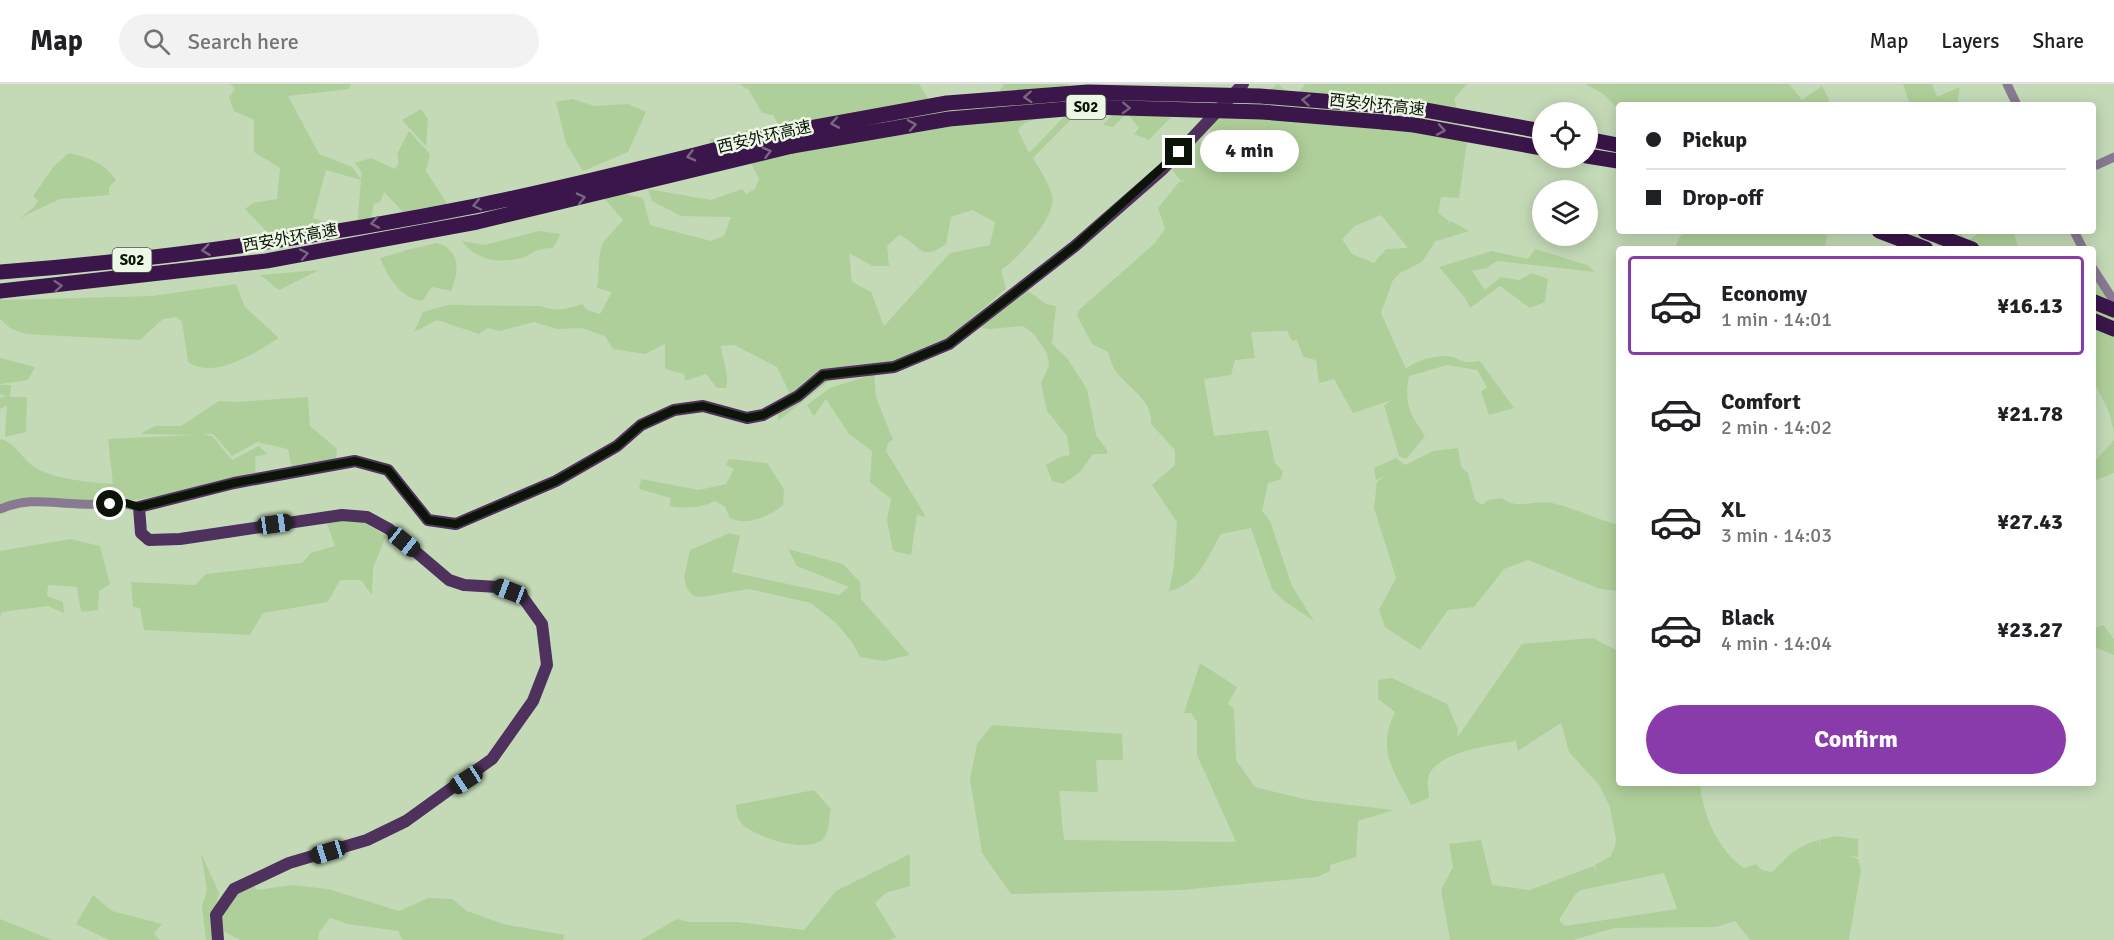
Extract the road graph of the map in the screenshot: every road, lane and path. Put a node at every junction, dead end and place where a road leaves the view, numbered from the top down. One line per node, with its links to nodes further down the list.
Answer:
1 (1243, 84): 25 (main road)
2 (2007, 84): 3 (street)
3 (2016, 102)
4 (1532, 129): 5 (highway, 西安外环高速 / S02, one-way to 5, bridge)
5 (790, 139): 8 (highway, 西安外环高速 / S02, one-way to 8, bridge); 17 (highway, 西安外环高速 / S02, one-way to 17); 19 (highway, 西安外环高速 / S02, one-way to 5)
6 (1598, 141): 7 (highway)
7 (1616, 145)
8 (1532, 146)
9 (2114, 157): 12 (street)
10 (1598, 158): 11 (highway)
11 (1616, 161)
12 (2097, 165)
13 (1887, 234): 15 (highway)
14 (1933, 234): 16 (highway)
15 (1918, 246)
16 (1964, 246)
17 (0, 272)
18 (2096, 273): 20 (street)
19 (0, 291)
20 (2114, 301)
21 (2096, 303): 22 (highway)
22 (2114, 310)
23 (2096, 322): 24 (highway)
24 (2114, 329)
25 (139, 507): 26 (street); 27 (main road)
26 (0, 509)
27 (218, 940)

